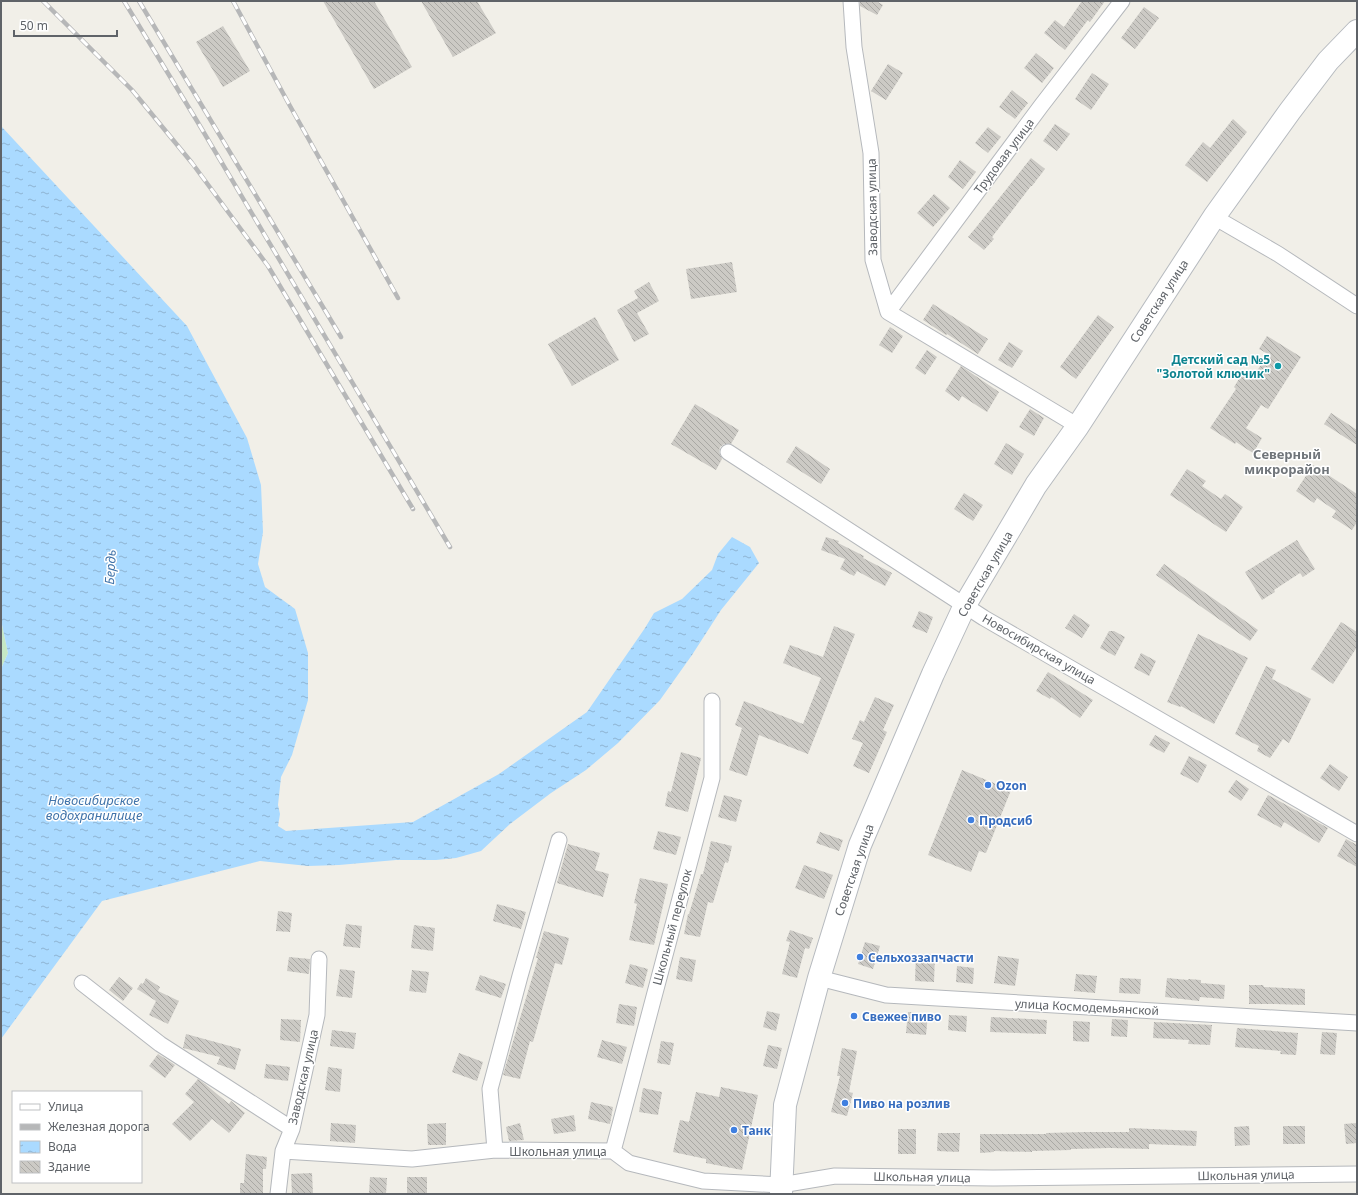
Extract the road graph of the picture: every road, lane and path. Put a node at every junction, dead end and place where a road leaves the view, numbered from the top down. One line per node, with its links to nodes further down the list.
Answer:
1 (851, 1): 6 (street, Заводская улица)
2 (1122, 1): 6 (street, Трудовая улица)
3 (1357, 32): 4 (main road, Советская улица)
4 (1214, 217): 5 (street); 7 (main road, Советская улица)
5 (1357, 306)
6 (888, 312): 7 (street)
7 (1078, 426): 9 (main road, Советская улица)
8 (728, 452): 9 (street, Новосибирская улица)
9 (965, 605): 11 (street, Новосибирская улица); 14 (main road, Советская улица)
10 (712, 701): 20 (street, Школьный переулок)
11 (1357, 834)
12 (559, 840): 18 (street, Школьная улица)
13 (319, 959): 17 (street, Заводская улица)
14 (819, 978): 16 (street, улица Космодемьянской); 22 (main road, Советская улица)
15 (82, 983): 17 (street)
16 (1357, 1023)
17 (292, 1129): 19 (street, Заводская улица)
18 (495, 1150): 19 (street, Школьная улица); 20 (street, Школьная улица)
19 (283, 1151): 23 (street, Заводская улица)
20 (613, 1151): 22 (street, Школьная улица)
21 (1357, 1174): 22 (street, Школьная улица)
22 (781, 1189)
23 (278, 1194)

